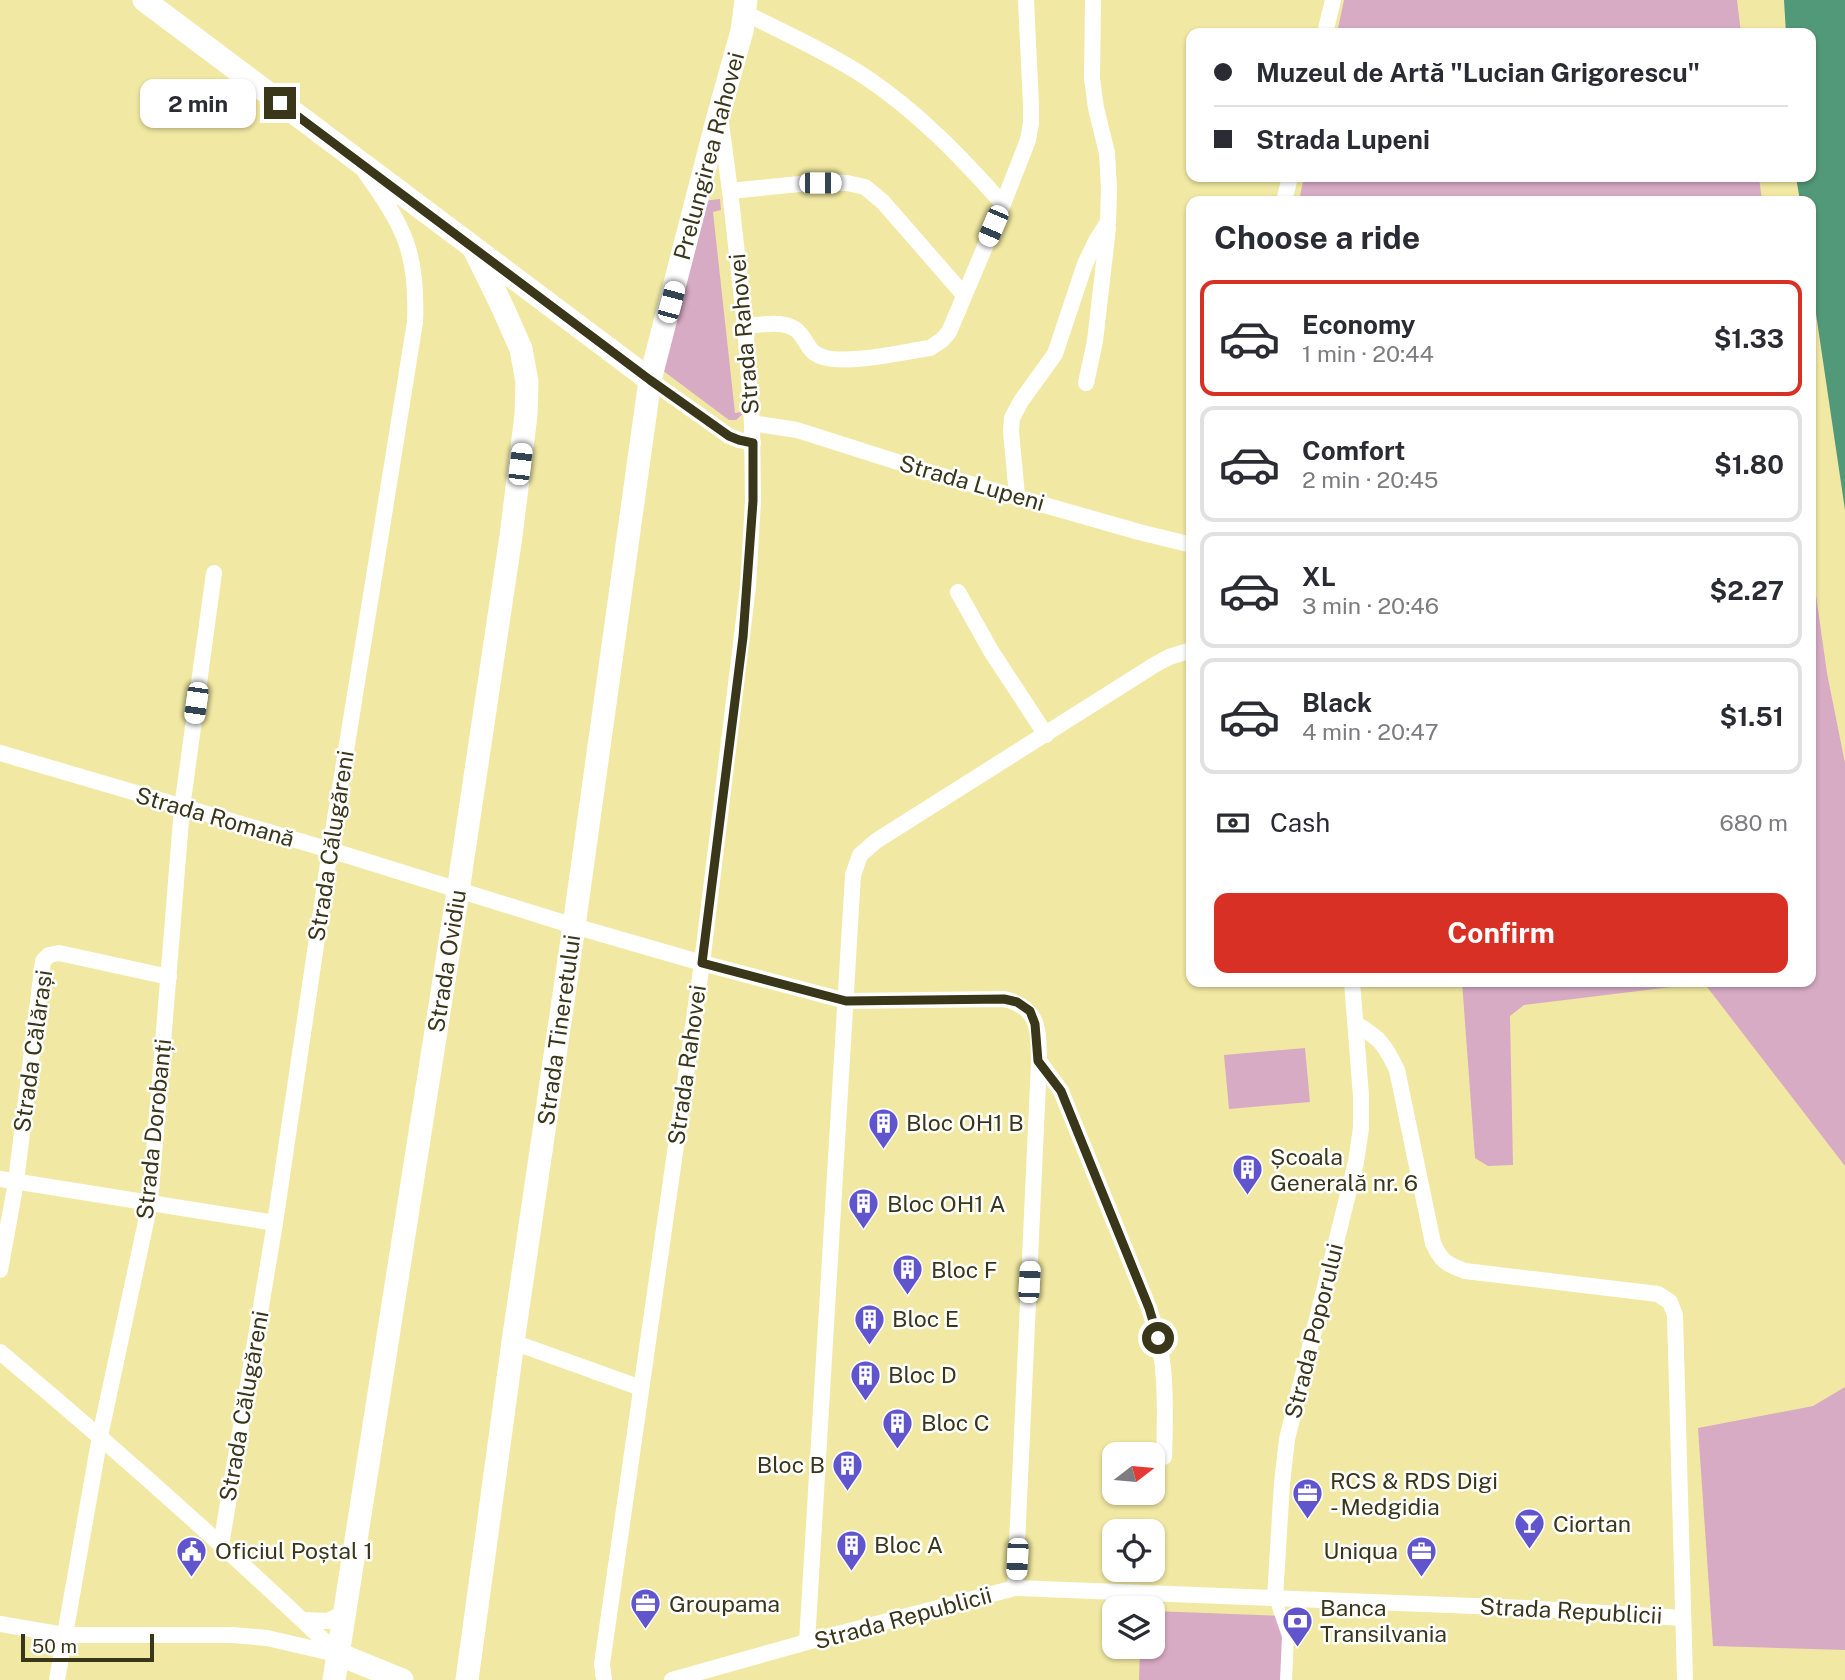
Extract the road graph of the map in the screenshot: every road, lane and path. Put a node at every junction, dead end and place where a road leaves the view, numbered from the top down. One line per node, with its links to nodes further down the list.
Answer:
1 (144, 0): 8 (main road)
2 (1026, 0): 10 (street)
3 (1093, 0): 11 (street)
4 (1333, 0): 6 (street)
5 (746, 6): 7 (main road, Prelungirea Rahovei); 10 (street, Prelungirea Rahovei)
6 (1326, 28)
7 (719, 113): 9 (street, Strada Rahovei); 15 (main road, Prelungirea Rahovei)
8 (357, 161): 12 (main road); 27 (street, Strada Călugăreni)
9 (730, 191): 13 (street, Prelungirea Rahovei); 14 (street, Strada Rahovei)
10 (1003, 204): 13 (street)
11 (1108, 222): 16 (street); 19 (street)
12 (474, 249): 15 (main road); 28 (main road, Strada Ovidiu)
13 (964, 295): 14 (street)
14 (745, 326): 17 (street, Strada Rahovei)
15 (650, 380): 18 (street); 29 (main road, Strada Tineretului)
16 (1086, 383)
17 (752, 423): 18 (street, Strada Rahovei); 19 (street, Strada Lupeni)
18 (753, 443): 30 (street, Strada Rahovei)
19 (1017, 496): 20 (street, Strada Lupeni)
20 (1186, 544)
21 (214, 573): 26 (street, Strada Dorobanți)
22 (958, 592): 24 (street)
23 (1186, 652): 24 (street)
24 (1046, 735): 33 (street)
25 (0, 753): 26 (street, Strada Romană)
26 (182, 808): 27 (street, Strada Romană); 31 (street, Strada Dorobanți)
27 (330, 850): 28 (street, Strada Romană); 38 (street, Strada Călugăreni)
28 (458, 891): 29 (street, Strada Romană); 48 (main road, Strada Ovidiu)
29 (574, 926): 30 (street, Strada Romană); 40 (main road, Strada Tineretului)
30 (702, 963): 33 (street, Strada Romană); 42 (street, Strada Rahovei)
31 (169, 977): 36 (street, Strada Călărași); 37 (street, Strada Dorobanți)
32 (1352, 987): 34 (street, Strada Poporului)
33 (846, 1001): 35 (street, Strada Romană); 53 (street)
34 (1356, 1024): 47 (street, Strada Poporului); 49 (street)
35 (1038, 1061): 44 (street); 46 (street)
36 (8, 1180): 37 (street); 39 (street, Strada Călărași)
37 (150, 1203): 38 (street); 43 (street, Strada Dorobanți)
38 (275, 1223): 45 (street, Strada Călugăreni)
39 (0, 1270)
40 (513, 1342): 42 (street); 58 (main road, Strada Tineretului)
41 (0, 1352): 43 (street)
42 (641, 1388): 59 (street, Strada Rahovei)
43 (100, 1436): 45 (street); 52 (street, Strada Dorobanți)
44 (1164, 1442)
45 (221, 1545): 50 (street)
46 (1015, 1588): 47 (street, Strada Republicii); 53 (street, Strada Republicii)
47 (1275, 1598): 49 (street, Strada Republicii); 61 (street, Strada Poporului)
48 (345, 1612): 50 (street); 54 (main road, Strada Ovidiu)
49 (1683, 1618): 62 (street)
50 (303, 1620): 54 (street)
51 (0, 1624): 52 (street)
52 (64, 1636): 54 (street); 55 (street, Strada Dorobanți)
53 (807, 1642): 60 (street, Strada Republicii)
54 (338, 1654): 56 (main road, Strada Ovidiu); 57 (main road)
55 (57, 1680)
56 (334, 1680)
57 (402, 1680)
58 (467, 1680)
59 (604, 1680)
60 (672, 1680)
61 (1286, 1680)
62 (1685, 1680)

